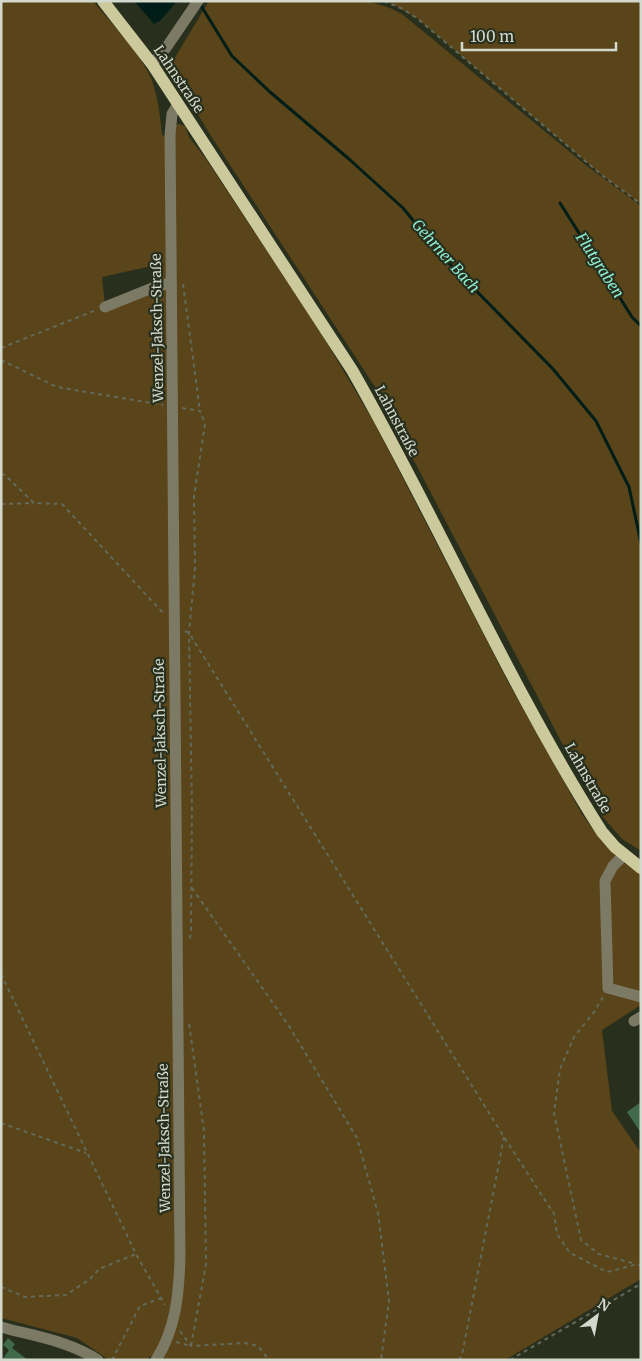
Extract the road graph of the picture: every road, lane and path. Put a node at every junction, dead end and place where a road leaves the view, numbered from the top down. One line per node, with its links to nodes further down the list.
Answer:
1 (103, 1): 4 (main road, Lahnstraße)
2 (198, 1): 4 (street)
3 (384, 1): 6 (path)
4 (152, 64): 5 (main road, Lahnstraße)
5 (178, 104): 7 (street, Wenzel-Jaksch-Straße); 15 (main road, Lahnstraße)
6 (641, 204)
7 (177, 283): 8 (street); 10 (path); 14 (street, Wenzel-Jaksch-Straße)
8 (105, 307): 9 (path)
9 (1, 348)
10 (200, 411)
11 (1, 474): 12 (path)
12 (34, 503): 13 (path); 14 (path)
13 (1, 504)
14 (174, 625): 23 (path); 30 (street, Wenzel-Jaksch-Straße)
15 (624, 856): 16 (main road, Lahnstraße); 19 (street)
16 (641, 868)
17 (192, 888): 38 (path)
18 (1, 974): 24 (path)
19 (608, 988): 20 (street); 26 (path)
20 (641, 997)
21 (187, 1018): 33 (path)
22 (1, 1124): 24 (path)
23 (504, 1137): 26 (path); 39 (path)
24 (86, 1153): 25 (path)
25 (136, 1254): 28 (path); 29 (path)
26 (639, 1265)
27 (641, 1284): 40 (path)
28 (1, 1287)
29 (161, 1298): 30 (path); 35 (path)
30 (173, 1321): 32 (street, Wenzel-Jaksch-Straße); 33 (path)
31 (1, 1327): 34 (street)
32 (167, 1339): 33 (path); 36 (street, Wenzel-Jaksch-Straße)
33 (191, 1346): 37 (path)
34 (98, 1360)
35 (112, 1360)
36 (156, 1360)
37 (269, 1360)
38 (381, 1360)
39 (459, 1360)
40 (510, 1360)

